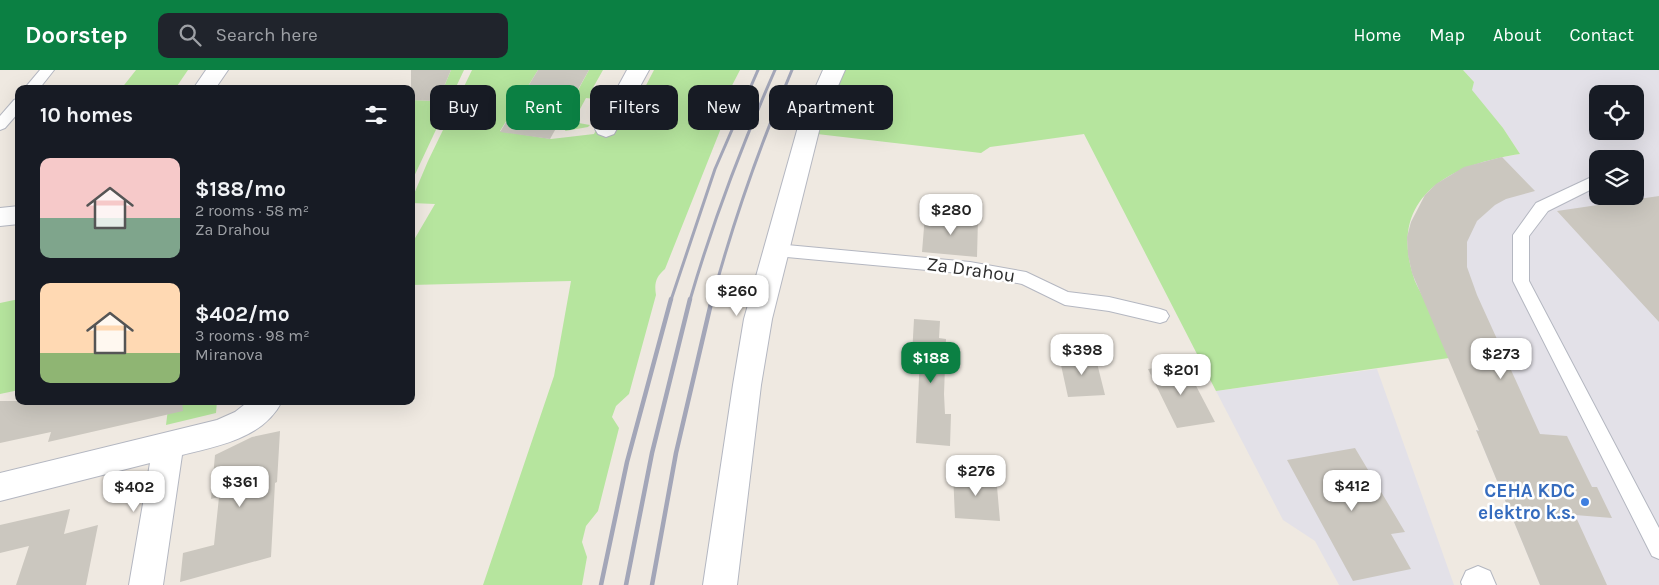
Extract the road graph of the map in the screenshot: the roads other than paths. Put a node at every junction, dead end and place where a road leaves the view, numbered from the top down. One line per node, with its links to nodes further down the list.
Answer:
1 (48, 70): 5 (lane)
2 (217, 70): 6 (street)
3 (638, 70): 7 (street)
4 (834, 70): 13 (street)
5 (35, 85)
6 (207, 85)
7 (630, 85)
8 (15, 108): 9 (lane)
9 (0, 125)
10 (1589, 184): 18 (lane)
11 (15, 215): 12 (street)
12 (0, 217)
13 (776, 250): 14 (lane, Za Drahou); 20 (street)
14 (1160, 316)
15 (265, 405): 16 (street)
16 (168, 447): 17 (street); 19 (street)
17 (0, 487)
18 (1659, 549)
19 (146, 585)
20 (720, 585)

